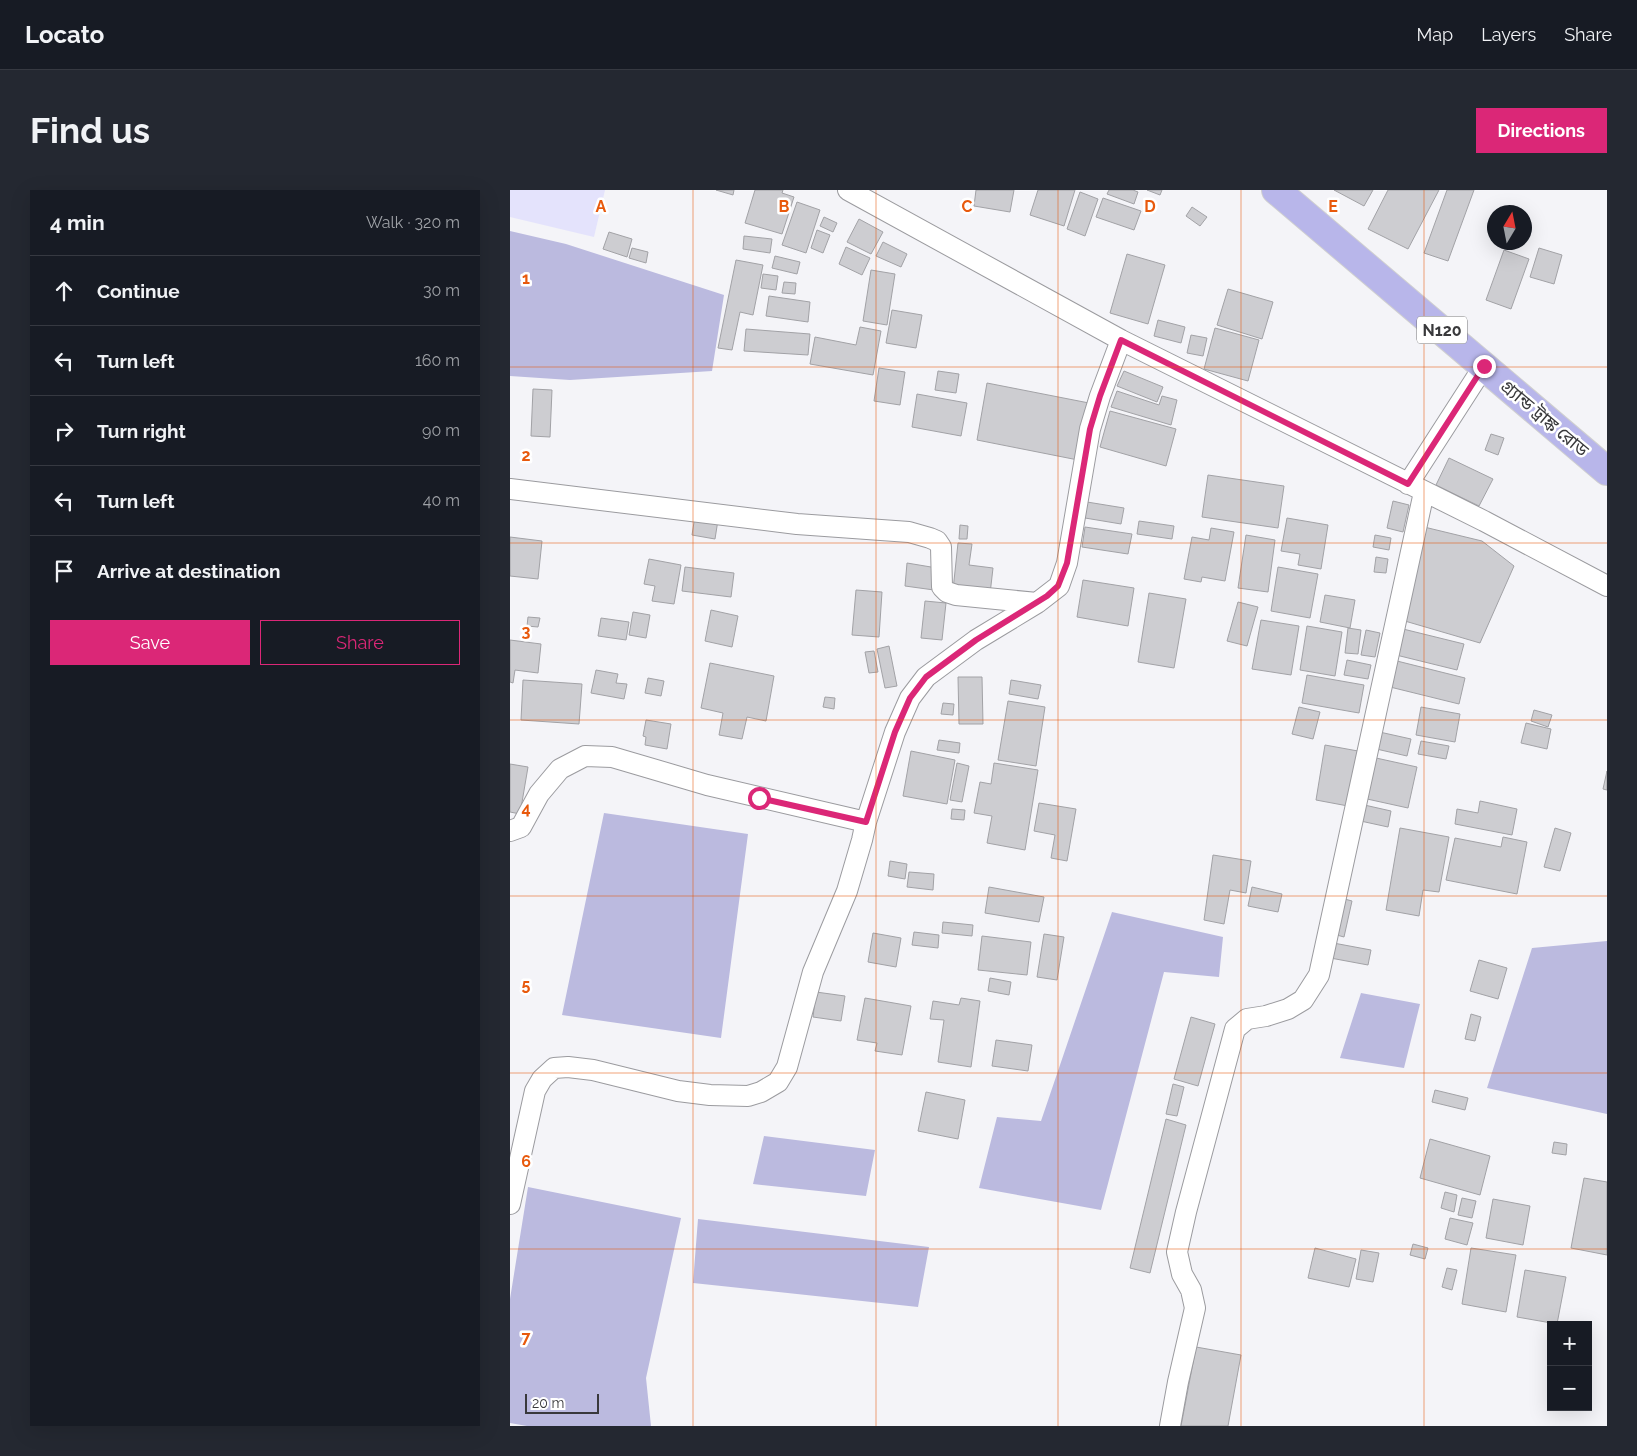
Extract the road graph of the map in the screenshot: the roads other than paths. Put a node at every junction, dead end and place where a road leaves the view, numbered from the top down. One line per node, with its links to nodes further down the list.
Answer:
1 (848, 190): 3 (street)
2 (1276, 190): 4 (highway, গ্র্যান্ড ট্রাঙ্ক রোড / N120)
3 (1121, 340): 6 (street); 9 (street)
4 (1484, 366): 5 (highway, গ্র্যান্ড ট্রাঙ্ক রোড / N120); 6 (street)
5 (1607, 471)
6 (1416, 488): 8 (street); 13 (street)
7 (510, 489): 9 (street)
8 (1607, 586)
9 (1037, 603): 10 (street)
10 (866, 822): 11 (street); 12 (street)
11 (510, 831)
12 (510, 1204)
13 (1170, 1426)

